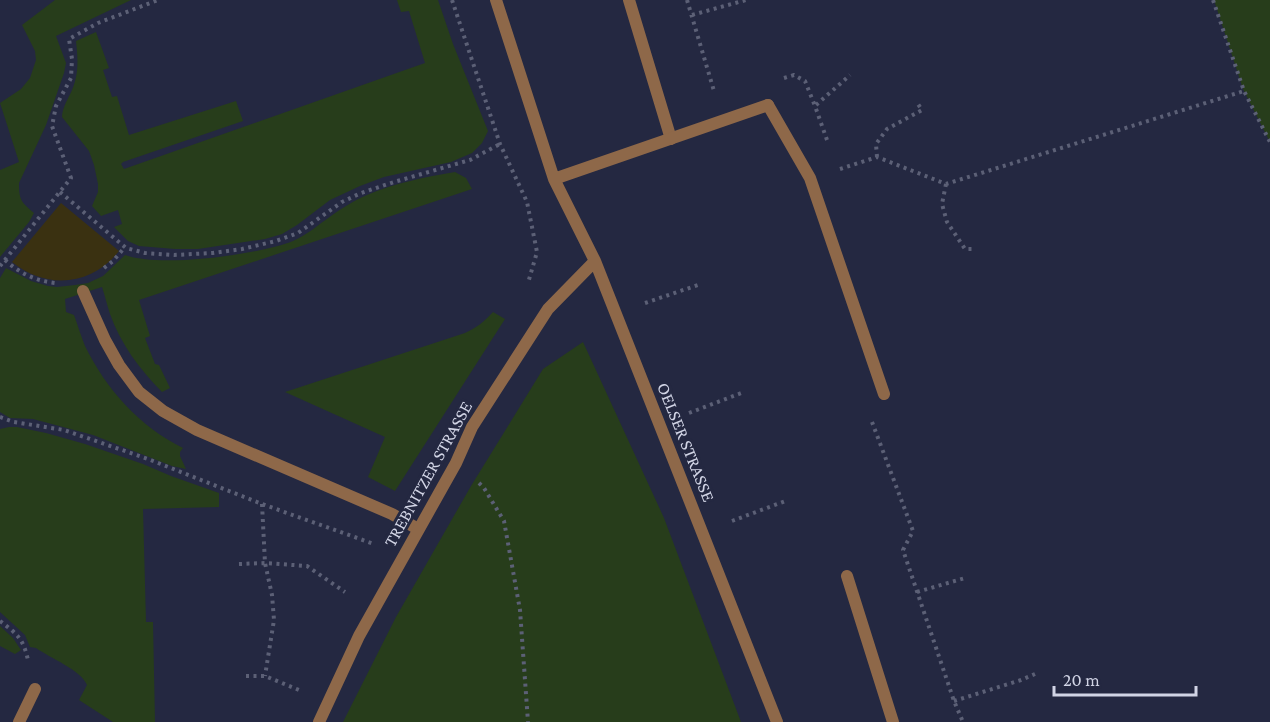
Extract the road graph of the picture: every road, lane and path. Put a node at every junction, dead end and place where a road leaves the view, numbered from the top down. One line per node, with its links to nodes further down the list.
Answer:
1 (158, 0): 23 (path)
2 (452, 0): 17 (path)
3 (496, 0): 21 (street, OELSER STRASSE)
4 (630, 0): 15 (street)
5 (687, 0): 8 (path)
6 (746, 0): 8 (path)
7 (1213, 0): 11 (path)
8 (692, 15): 12 (path)
9 (850, 75): 14 (path)
10 (783, 78): 14 (path)
11 (1245, 91): 16 (path); 22 (path)
12 (717, 100)
13 (918, 104): 18 (path)
14 (815, 106): 19 (path)
15 (671, 139): 20 (street); 21 (street)
16 (1270, 142)
17 (500, 144): 23 (path); 29 (path)
18 (877, 157): 19 (path); 22 (path)
19 (837, 170): 20 (path)
20 (810, 178): 32 (street)
21 (554, 179): 25 (street, OELSER STRASSE)
22 (946, 184): 24 (path)
23 (60, 192): 26 (path)
24 (975, 249)
25 (595, 261): 30 (street, OELSER STRASSE); 35 (street, TREBNITZER STRASSE)
26 (0, 266)
27 (698, 285): 30 (path)
28 (83, 291): 38 (street)
29 (525, 293)
30 (615, 313): 34 (street, OELSER STRASSE)
31 (744, 392): 34 (path)
32 (884, 394): 46 (path)
33 (0, 417): 37 (path)
34 (659, 424): 40 (street, OELSER STRASSE)
35 (456, 463): 39 (street, TREBNITZER STRASSE); 56 (path)
36 (788, 500): 40 (path)
37 (262, 504): 38 (path); 41 (path)
38 (392, 514): 39 (street)
39 (418, 529): 55 (street, TREBNITZER STRASSE)
40 (702, 532): 57 (street, OELSER STRASSE)
41 (265, 563): 42 (path); 45 (path); 50 (path)
42 (239, 564)
43 (847, 576): 58 (street)
44 (965, 578): 46 (path)
45 (351, 582)
46 (916, 592): 53 (path)
47 (0, 621): 51 (path)
48 (1035, 674): 53 (path)
49 (246, 676): 50 (path)
50 (265, 676): 52 (path)
51 (35, 689): 54 (street)
52 (300, 690)
53 (954, 701): 59 (path)
54 (17, 722)
55 (319, 722)
56 (528, 722)
57 (777, 722)
58 (893, 722)
59 (963, 722)

